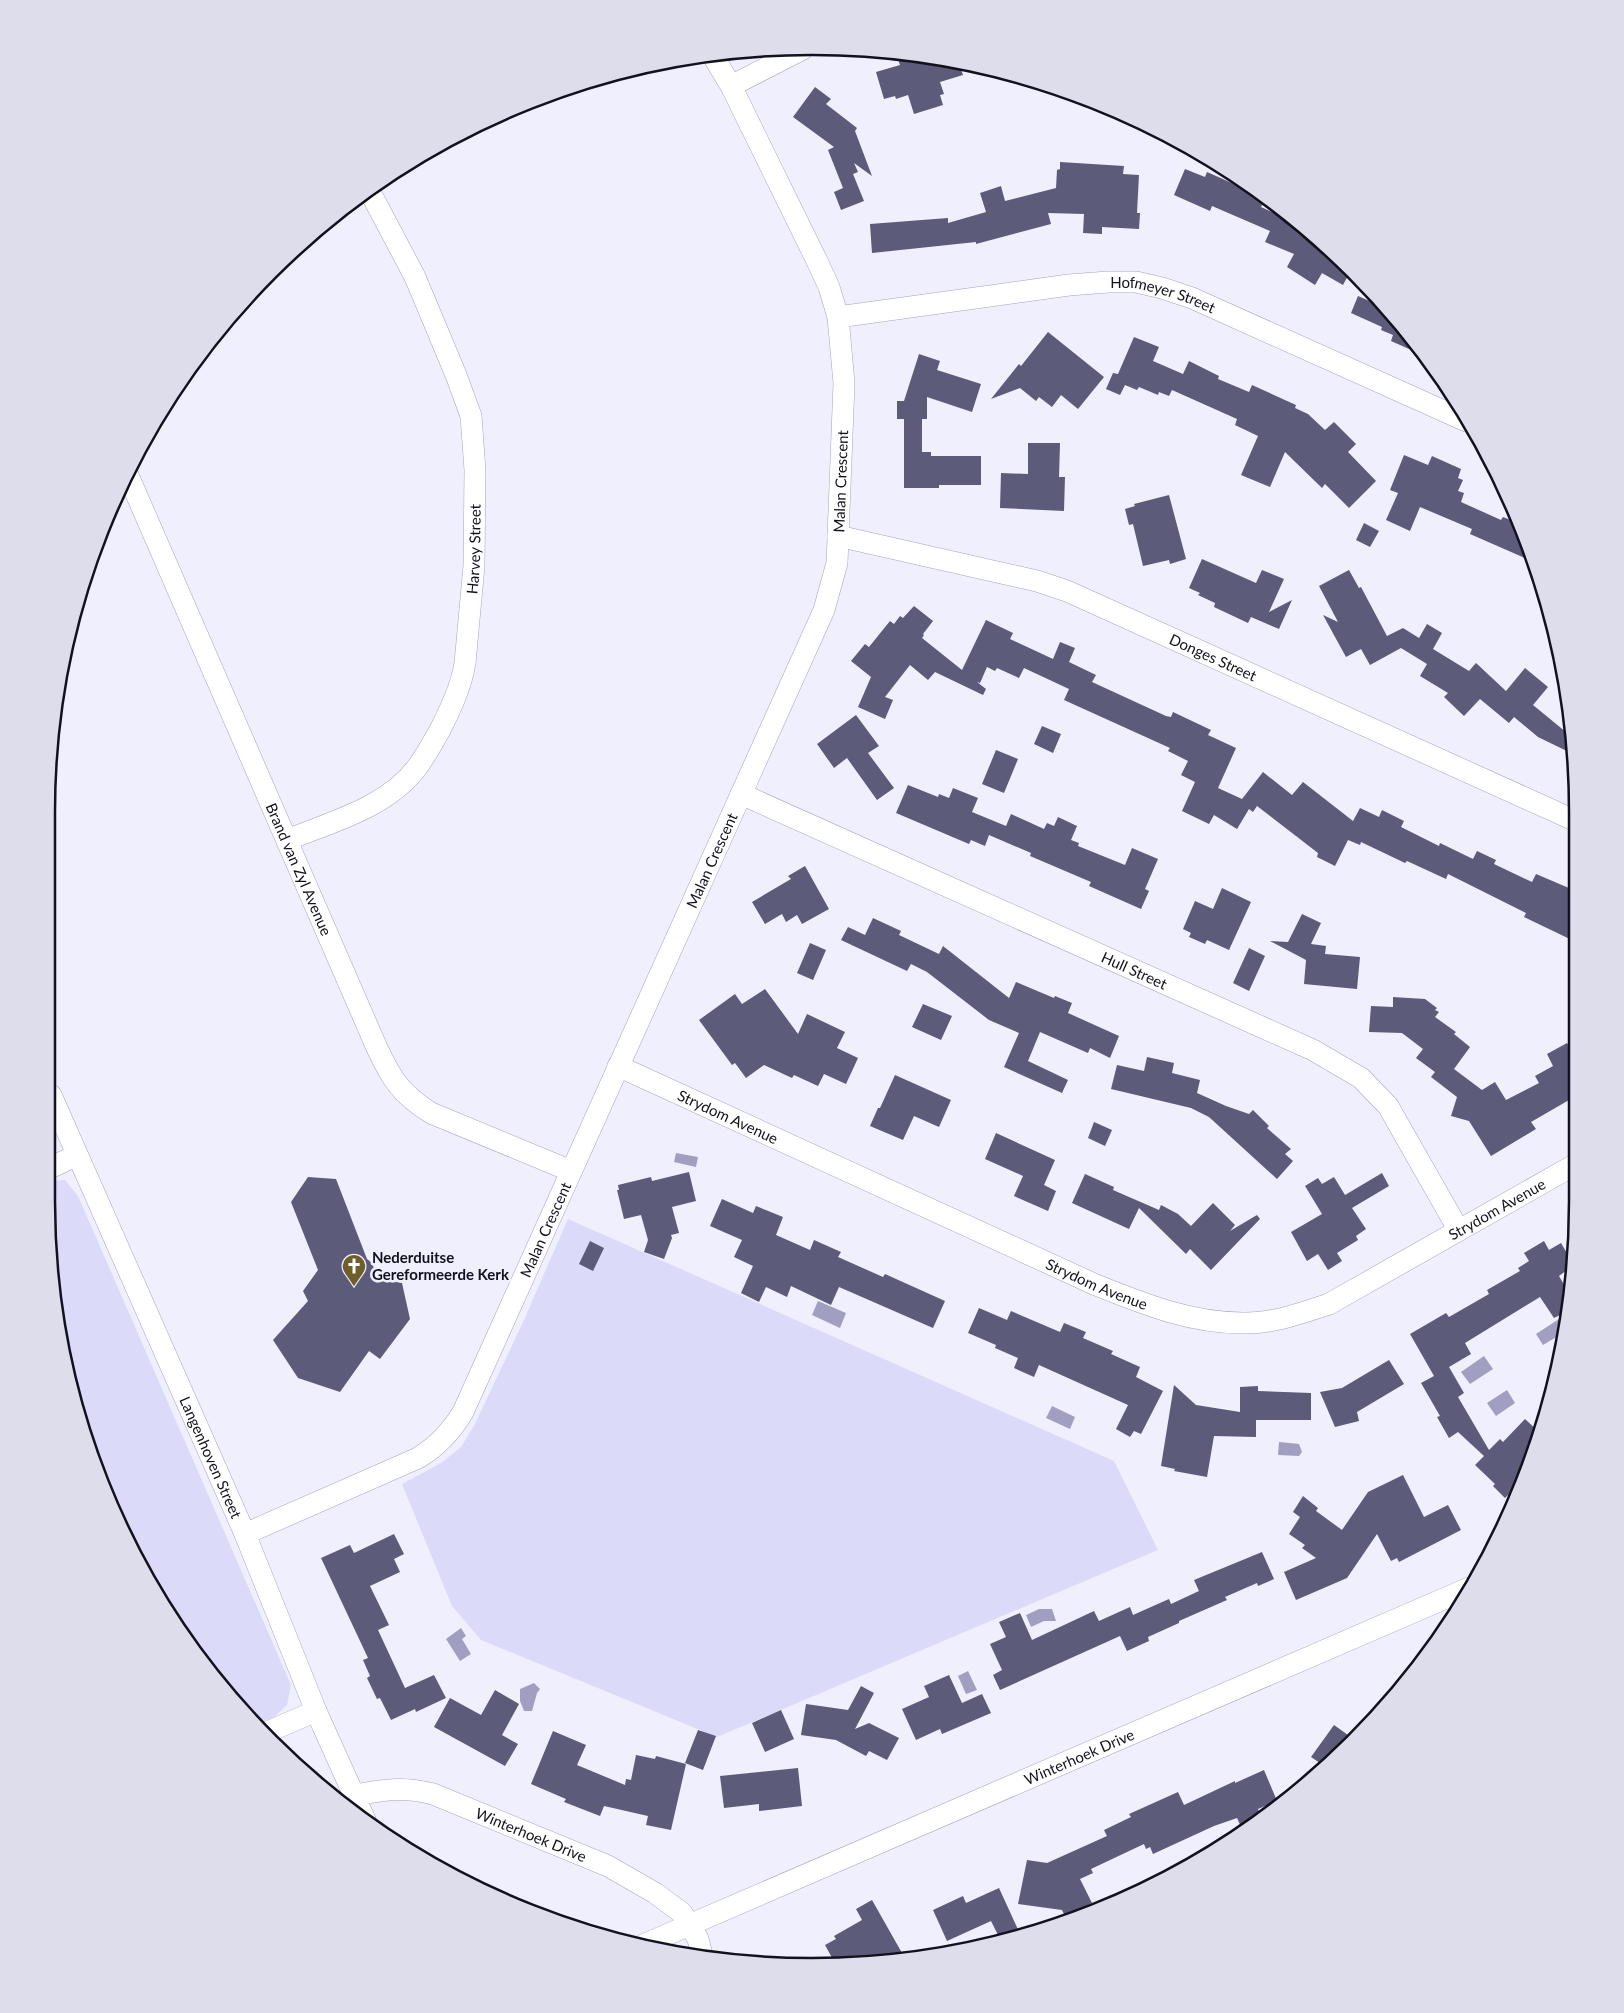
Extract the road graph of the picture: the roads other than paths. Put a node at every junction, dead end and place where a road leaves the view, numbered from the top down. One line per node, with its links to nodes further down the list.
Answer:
1 (790, 56): 3 (street)
2 (716, 61): 3 (street, Malan Crescent)
3 (731, 86): 5 (street, Malan Crescent)
4 (372, 196): 11 (street, Harvey Street)
5 (838, 317): 6 (street, Hofmeyer Street); 8 (street, Malan Crescent)
6 (1457, 417)
7 (131, 482): 11 (street, Brand van Zyl Avenue)
8 (838, 536): 9 (street, Malan Crescent); 10 (street, Donges Street)
9 (741, 794): 12 (street, Malan Crescent); 18 (street, Hull Street)
10 (1569, 818)
11 (287, 840): 17 (street, Brand van Zyl Avenue)
12 (618, 1066): 17 (street, Malan Crescent); 18 (street, Strydom Avenue)
13 (55, 1104): 14 (street, Langenhoven Street)
14 (77, 1155): 15 (street); 19 (street, Langenhoven Street)
15 (55, 1166)
16 (1569, 1168): 18 (street, Strydom Avenue)
17 (571, 1172): 19 (street, Malan Crescent)
18 (1458, 1229)
19 (245, 1534): 21 (street, Langenhoven Street)
20 (1460, 1592): 25 (street, Winterhoek Drive)
21 (316, 1711): 22 (street); 23 (street, Langenhoven Street)
22 (272, 1730)
23 (354, 1795): 24 (street, Langenhoven Street); 25 (street, Winterhoek Drive)
24 (360, 1808)
25 (690, 1925): 26 (street, Winterhoek Drive); 27 (street, Winterhoek Drive)
26 (653, 1941)
27 (701, 1950)

